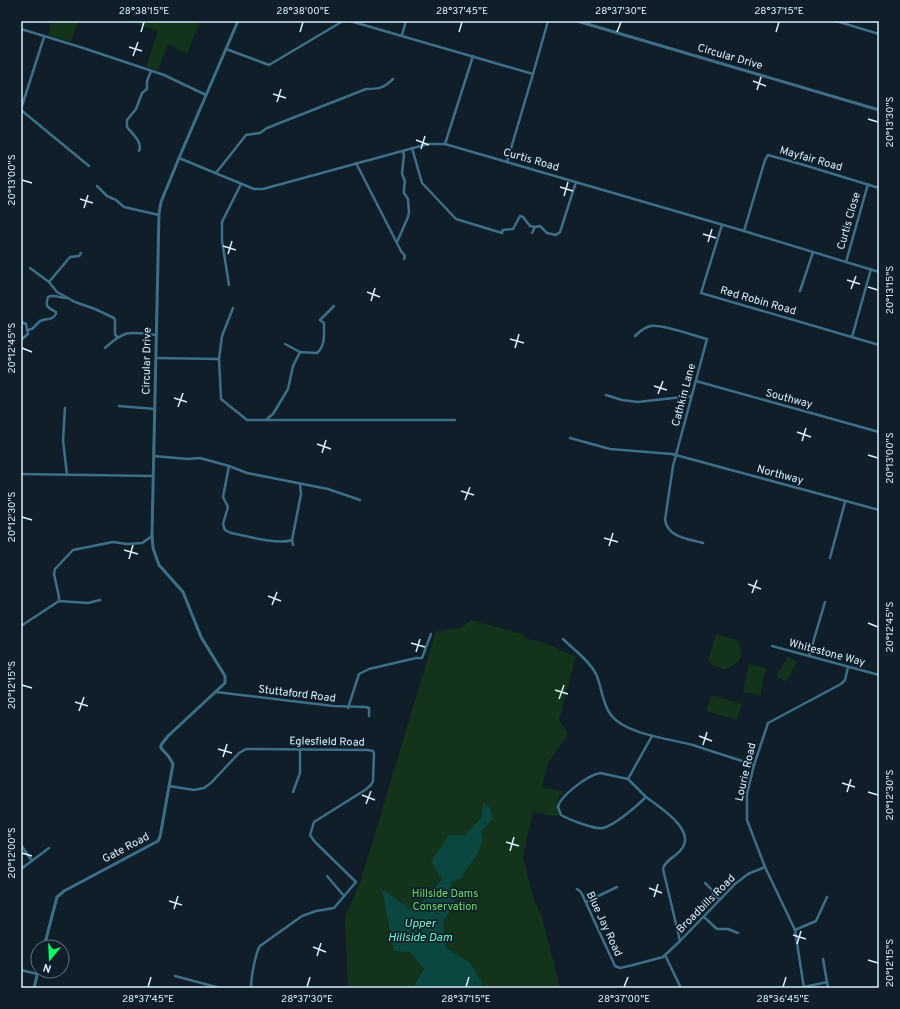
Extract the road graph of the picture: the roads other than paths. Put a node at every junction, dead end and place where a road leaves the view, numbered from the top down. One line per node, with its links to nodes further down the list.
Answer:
1 (238, 21): 12 (street, Circular Drive)
2 (344, 21): 12 (street)
3 (350, 21): 10 (street)
4 (406, 21): 10 (street)
5 (548, 21): 15 (street)
6 (577, 21): 19 (street, Circular Drive)
7 (836, 21): 9 (street)
8 (21, 29): 11 (street)
9 (879, 34)
10 (402, 35): 13 (street)
11 (44, 37): 14 (street); 18 (street)
12 (226, 49): 17 (street, Circular Drive)
13 (472, 56): 15 (street); 20 (street)
14 (151, 71): 17 (street); 23 (street)
15 (534, 74): 25 (street)
16 (393, 79): 28 (street)
17 (206, 94): 24 (street, Circular Drive)
18 (21, 109): 27 (street)
19 (879, 110)
20 (445, 144): 21 (street, Curtis Road); 25 (street, Curtis Road)
21 (412, 148): 22 (street, Curtis Road); 36 (street)
22 (402, 151): 26 (street, Curtis Road); 39 (street)
23 (139, 152)
24 (179, 158): 28 (street, Curtis Road); 34 (street, Circular Drive)
25 (507, 162): 29 (street, Curtis Road)
26 (356, 163): 30 (street, Curtis Road); 39 (street)
27 (89, 166)
28 (216, 173): 30 (street, Curtis Road)
29 (576, 182): 35 (street, Curtis Road); 36 (street)
30 (241, 184): 48 (street)
31 (868, 184): 33 (street, Mayfair Road); 37 (street, Mayfair Road); 43 (street, Curtis Close)
32 (97, 186): 34 (street)
33 (879, 188)
34 (159, 215): 55 (street, Circular Drive)
35 (722, 225): 37 (street, Curtis Road); 58 (street, Red Robin Road)
36 (535, 228): 38 (street)
37 (744, 231): 40 (street, Curtis Road)
38 (532, 233)
39 (397, 243): 42 (street)
40 (813, 252): 43 (street, Curtis Road); 49 (street)
41 (81, 253): 47 (street)
42 (404, 259)
43 (846, 262): 45 (street, Curtis Road)
44 (30, 268): 47 (street)
45 (871, 269): 46 (street, Curtis Road); 58 (street)
46 (879, 272)
47 (49, 282): 50 (street)
48 (229, 285)
49 (800, 291)
50 (67, 298): 54 (street); 57 (street)
51 (334, 306): 63 (street)
52 (233, 308): 65 (street)
53 (21, 322): 54 (street)
54 (27, 330): 59 (street)
55 (157, 335): 57 (street); 64 (street, Circular Drive)
56 (635, 336): 66 (street, Cathkin Lane)
57 (117, 337): 62 (street)
58 (852, 337): 61 (street, Red Robin Road)
59 (21, 340)
60 (284, 344): 63 (street)
61 (879, 345)
62 (105, 348)
63 (300, 352): 72 (street)
64 (156, 358): 65 (street); 71 (street, Circular Drive)
65 (219, 359): 72 (street)
66 (696, 381): 68 (street, Cathkin Lane); 74 (street, Southway)
67 (606, 395): 68 (street)
68 (691, 396): 76 (street, Cathkin Lane)
69 (119, 406): 71 (street)
70 (65, 408): 80 (street)
71 (155, 409): 77 (street, Circular Drive)
72 (267, 420): 73 (street)
73 (455, 420)
74 (879, 432)
75 (570, 438): 76 (street, Northway)
76 (676, 455): 84 (street, Northway); 88 (street, Cathkin Lane)
77 (154, 456): 78 (street); 81 (street, Circular Drive)
78 (228, 466): 82 (street); 87 (street)
79 (21, 474): 80 (street)
80 (67, 475): 81 (street)
81 (153, 476): 86 (street, Circular Drive)
82 (300, 484): 83 (street); 87 (street)
83 (360, 500)
84 (845, 502): 85 (street, Northway); 90 (street)
85 (879, 510)
86 (152, 536): 92 (street); 101 (street, Circular Drive)
87 (292, 540): 89 (street)
88 (703, 543)
89 (293, 545)
90 (830, 558)
91 (100, 600): 92 (street)
92 (58, 601): 94 (street)
93 (825, 602): 98 (street)
94 (21, 626)
95 (431, 634): 102 (street)
96 (563, 639): 104 (street)
97 (772, 646): 98 (street, Whitestone Way)
98 (810, 656): 99 (street, Whitestone Way)
99 (848, 667): 100 (street, Whitestone Way); 106 (street, Lourie Road)
100 (879, 675)
101 (216, 692): 102 (street, Stuttaford Road); 108 (street, Gate Road)
102 (348, 708): 103 (street, Stuttaford Road)
103 (369, 716)
104 (652, 736): 106 (street); 107 (street)
105 (300, 749): 108 (street, Eglesfield Road); 109 (street); 120 (street, Eglesfield Road)
106 (754, 764): 114 (street, Lourie Road)
107 (628, 779): 110 (street); 110 (street)
108 (169, 786): 127 (street, Gate Road)
109 (294, 792)
110 (646, 797): 128 (street)
111 (21, 845): 113 (street)
112 (49, 848): 113 (street)
113 (32, 860): 115 (street)
114 (764, 867): 122 (street, Broadbills Road); 125 (street, Lourie Road)
115 (21, 869)
116 (327, 876): 120 (street)
117 (705, 883): 122 (street)
118 (617, 887): 123 (street)
119 (578, 889): 123 (street, Blue Jay Road)
120 (344, 896): 135 (street)
121 (828, 897): 125 (street)
122 (721, 899): 124 (street, Broadbills Road)
123 (586, 902): 129 (street, Blue Jay Road)
124 (704, 918): 126 (street); 128 (street, Broadbills Road)
125 (794, 930): 133 (street, Lourie Road)
126 (738, 932)
127 (46, 939)
128 (680, 941): 129 (street, Blue Jay Road)
129 (665, 955): 136 (street)
130 (823, 959): 132 (street)
131 (174, 976): 134 (street)
132 (827, 982): 133 (street); 137 (street)
133 (804, 987)
134 (220, 988)
135 (251, 988)
136 (681, 988)
137 (828, 988)

